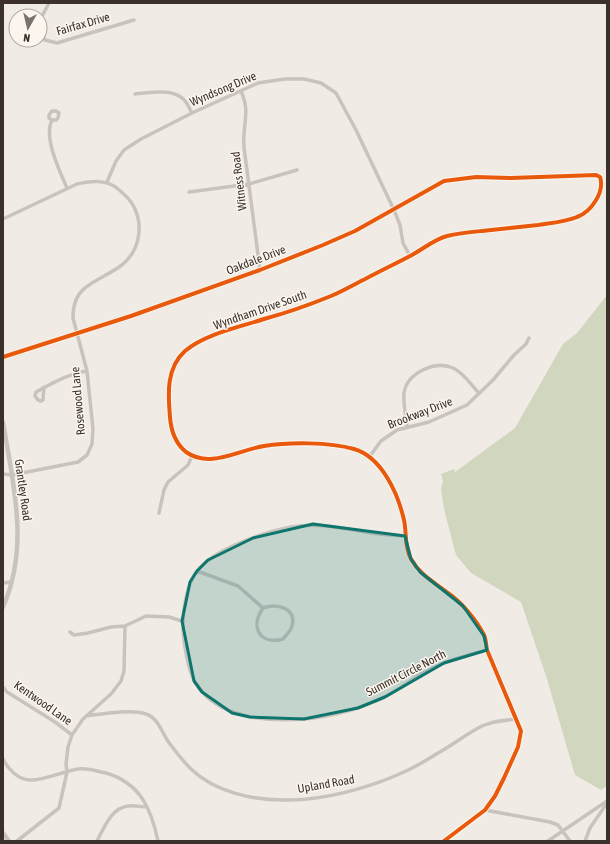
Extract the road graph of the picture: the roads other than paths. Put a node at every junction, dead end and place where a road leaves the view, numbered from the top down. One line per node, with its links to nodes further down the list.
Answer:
1 (134, 20): 2 (street, Fairfax Drive)
2 (48, 41)
3 (241, 91): 5 (street, Wyndsong Drive); 10 (street, Witness Road); 13 (street, Wyndsong Drive)
4 (135, 94): 5 (street)
5 (192, 113): 9 (street, Wyndsong Drive)
6 (52, 120): 11 (street)
7 (297, 170): 10 (street)
8 (511, 178): 13 (street, Oakdale Drive); 15 (street, Wyndham Drive South)
9 (107, 182): 11 (street); 17 (street, Rosewood Lane)
10 (249, 184): 12 (street); 16 (street, Witness Road)
11 (67, 188): 14 (street)
12 (189, 192)
13 (394, 210): 15 (street, Wyndsong Drive); 16 (street, Oakdale Drive)
14 (3, 219)
15 (410, 256): 25 (street, Wyndham Drive South)
16 (260, 270): 17 (street, Oakdale Drive)
17 (78, 334): 19 (street, Oakdale Drive); 20 (street, Rosewood Lane)
18 (529, 338): 22 (street, Brookway Drive)
19 (3, 357)
20 (87, 371): 21 (street); 28 (street, Rosewood Lane)
21 (44, 387)
22 (479, 393): 24 (street, Brookway Drive); 24 (street)
23 (3, 422): 28 (street, Grantley Road)
24 (407, 427): 26 (street, Brookway Drive)
25 (192, 456): 26 (street); 29 (street)
26 (370, 456): 30 (street)
27 (3, 474): 28 (street, Rosewood Lane)
28 (12, 474): 32 (street, Grantley Road)
29 (159, 513)
30 (405, 536): 31 (street); 39 (street)
31 (197, 571): 35 (street); 36 (street, Summit Circle North)
32 (11, 582): 33 (street); 34 (street, Grantley Road)
33 (3, 583)
34 (3, 606)
35 (263, 608): 35 (street)
36 (182, 620): 37 (street); 39 (street, Summit Circle North)
37 (126, 626): 38 (street); 41 (street)
38 (70, 632)
39 (487, 650): 42 (street)
40 (3, 687): 43 (street, Kentwood Lane)
41 (86, 716): 42 (street, Upland Road); 43 (street)
42 (517, 718): 48 (street)
43 (72, 735): 45 (street)
44 (3, 759): 45 (street)
45 (67, 772): 47 (street); 52 (street)
46 (607, 802): 49 (street); 58 (street)
47 (147, 808): 53 (street); 54 (street)
48 (484, 810): 49 (street); 55 (street)
49 (562, 831): 56 (street); 57 (street)
50 (3, 833): 51 (street)
51 (9, 841)
52 (16, 841)
53 (97, 841)
54 (158, 841)
55 (444, 841)
56 (548, 841)
57 (570, 841)
58 (585, 841)

